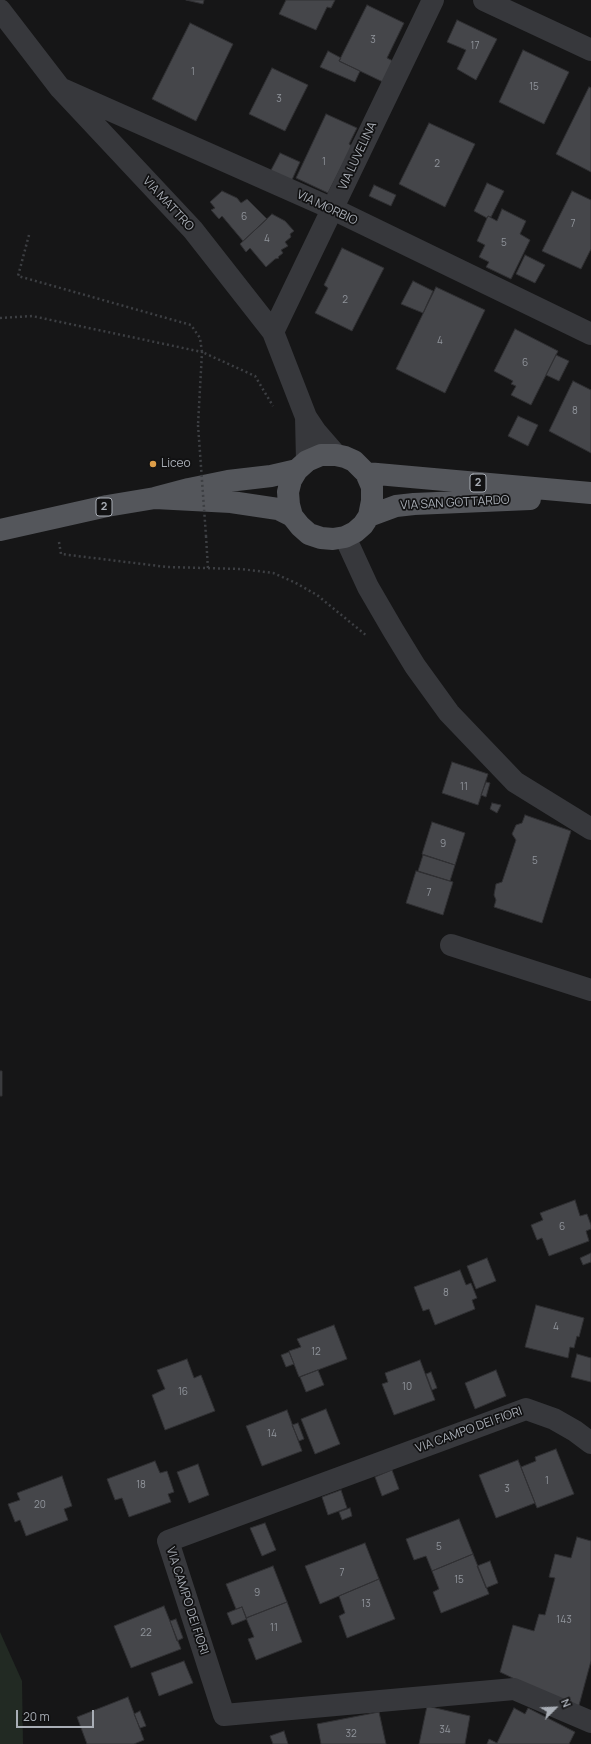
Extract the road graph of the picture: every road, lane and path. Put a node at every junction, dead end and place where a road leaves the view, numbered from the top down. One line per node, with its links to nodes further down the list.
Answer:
1 (433, 0): 6 (street, VIA LUVELINA)
2 (484, 0): 4 (street)
3 (0, 10): 5 (street, VIA MATTRO)
4 (591, 50)
5 (60, 88): 6 (street, VIA MORBIO); 9 (street, VIA MATTRO)
6 (333, 210): 9 (street, VIA LUVELINA); 10 (street, VIA MORBIO)
7 (29, 235): 11 (path)
8 (0, 318): 11 (path)
9 (273, 332): 13 (street, VIA MATTRO)
10 (591, 334)
11 (202, 352): 12 (path); 25 (path, bridge)
12 (274, 406)
13 (306, 417): 14 (street, VIA MATTRO); 15 (street, VIA MATTRO)
14 (336, 455): 15 (main road); 16 (main road)
15 (302, 466): 18 (main road, 2); 19 (main road)
16 (366, 473): 17 (main road, VIA SAN GOTTARDO / 2); 20 (main road)
17 (591, 494): 20 (main road, VIA SAN GOTTARDO / 2)
18 (155, 498): 19 (main road, 2); 21 (main road, 2)
19 (292, 516): 23 (main road)
20 (369, 516): 23 (main road)
21 (54, 518): 22 (main road, 2); 24 (main road, 2); 25 (path)
22 (0, 530)
23 (345, 537): 26 (street)
24 (0, 545)
25 (208, 569): 26 (path)
26 (393, 630): 27 (street)
27 (591, 829)
28 (451, 945): 29 (street)
29 (591, 990)
30 (591, 1443): 31 (street, VIA CAMPO DEI FIORI)
31 (591, 1722)

